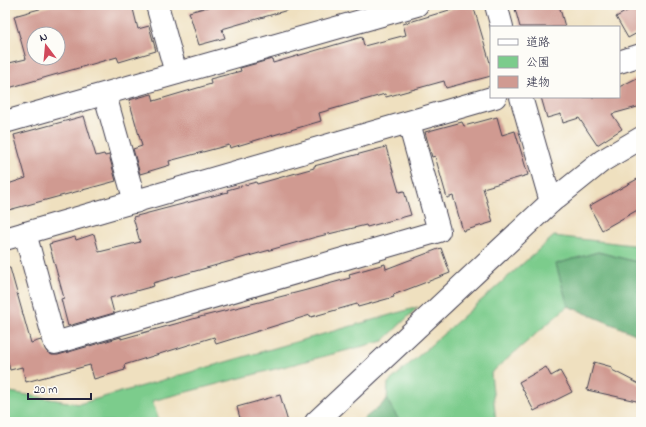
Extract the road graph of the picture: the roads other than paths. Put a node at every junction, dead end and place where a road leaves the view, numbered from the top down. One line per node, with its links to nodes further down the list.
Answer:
1 (157, 5): 7 (street)
2 (417, 5): 7 (street)
3 (496, 5): 4 (street)
4 (502, 26)
5 (641, 55): 6 (street)
6 (620, 62)
7 (176, 73): 8 (street)
8 (105, 95): 11 (street); 14 (street)
9 (492, 98): 12 (street)
10 (521, 98): 15 (street)
11 (5, 122)
12 (409, 123): 14 (street); 16 (street)
13 (641, 138): 15 (street)
14 (135, 202): 16 (street)
15 (551, 202): 17 (street)
16 (15, 236)
17 (316, 422)

